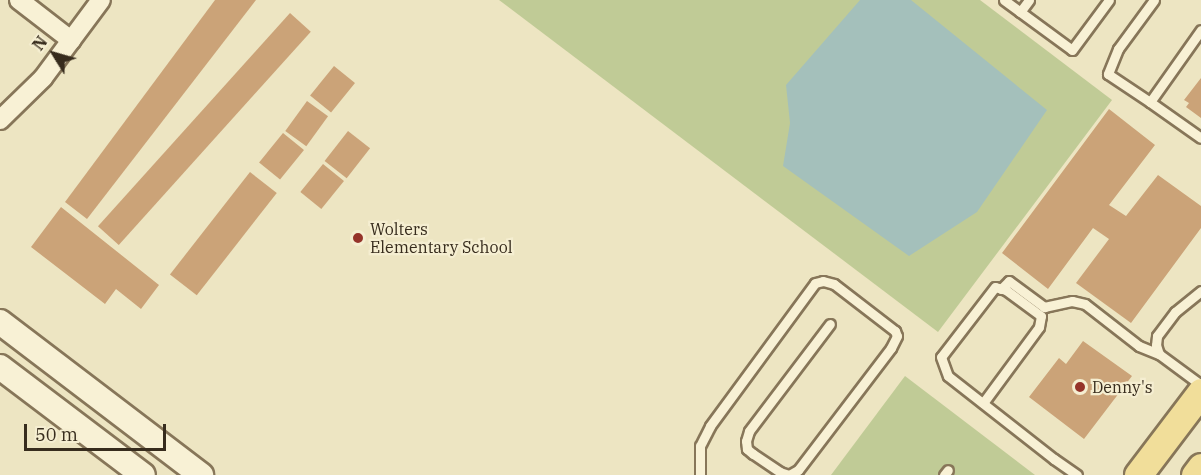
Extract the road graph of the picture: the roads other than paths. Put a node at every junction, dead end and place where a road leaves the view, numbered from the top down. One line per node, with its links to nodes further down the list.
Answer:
1 (19, 0): 9 (street)
2 (101, 0): 9 (street)
3 (1004, 0): 7 (lane)
4 (1029, 0): 7 (lane)
5 (1108, 0): 7 (lane)
6 (1154, 0): 10 (lane)
7 (1020, 12)
8 (1201, 30): 10 (lane)
9 (71, 40): 11 (street)
10 (1150, 102): 12 (lane)
11 (0, 120)
12 (1201, 138)
13 (1001, 289): 17 (lane); 21 (lane); 21 (lane)
14 (1201, 291): 17 (lane)
15 (0, 322): 23 (main road)
16 (830, 324): 24 (lane)
17 (1159, 354): 19 (lane)
18 (0, 367): 22 (main road)
19 (1201, 385)
20 (1201, 392): 26 (main road)
21 (983, 403): 25 (lane)
22 (142, 475)
23 (201, 475)
24 (700, 475)
25 (1077, 475)
26 (1138, 475)

